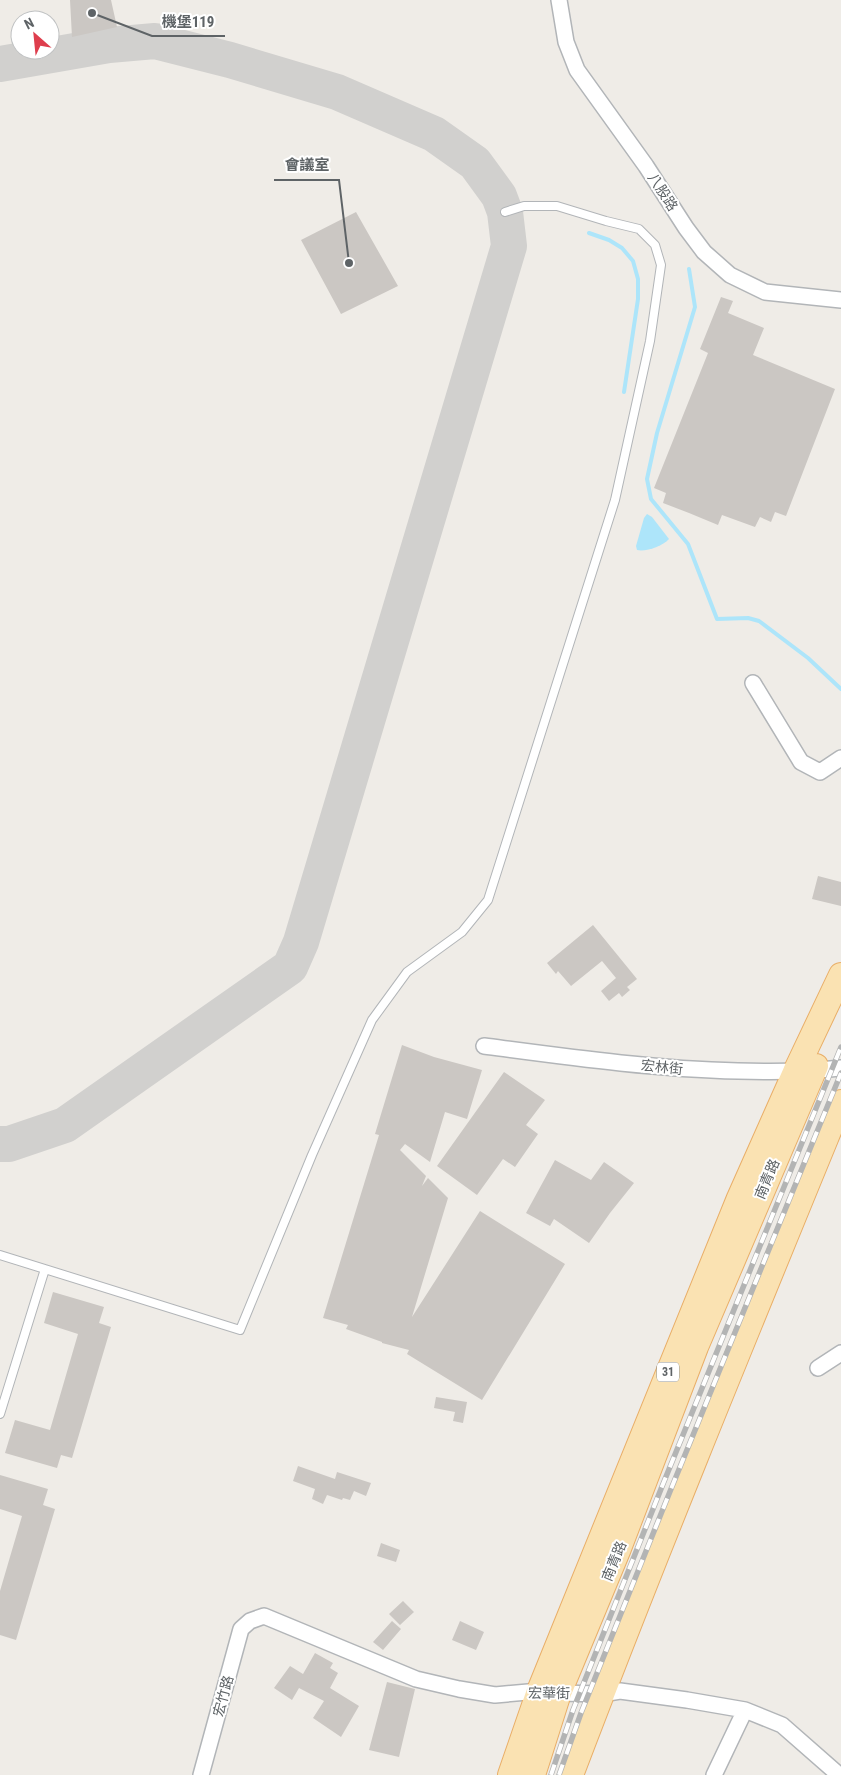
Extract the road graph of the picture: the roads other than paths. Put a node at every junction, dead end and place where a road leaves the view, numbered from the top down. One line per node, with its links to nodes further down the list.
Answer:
1 (560, 0): 3 (street, 八股路)
2 (505, 212): 16 (lane)
3 (841, 300)
4 (753, 683): 5 (street)
5 (841, 758)
6 (841, 976): 10 (main road, 31)
7 (841, 1012): 10 (main road, 南青路 / 31)
8 (484, 1046): 10 (street, 宏林街)
9 (841, 1068): 10 (street, 宏林街)
10 (804, 1072): 13 (main road, 31); 17 (main road, 南青路 / 31)
11 (841, 1102): 19 (main road)
12 (841, 1137): 14 (main road)
13 (739, 1198): 17 (main road, 南青路); 23 (main road, 31)
14 (800, 1230): 19 (main road); 24 (main road)
15 (0, 1255): 16 (lane)
16 (45, 1268): 21 (lane)
17 (696, 1348): 23 (main road, 南青路 / 31)
18 (841, 1353): 20 (street)
19 (733, 1364): 24 (main road)
20 (818, 1368)
21 (0, 1414)
22 (250, 1621): 23 (street, 宏華街); 26 (street, 宏竹路)
23 (549, 1692): 24 (street, 宏華街); 27 (main road, 31); 28 (main road, 南青路 / 31)
24 (611, 1693): 25 (street, 宏華街); 29 (main road); 30 (main road)
25 (745, 1710): 31 (street); 32 (street, 宏華街)
26 (201, 1775)
27 (510, 1775)
28 (533, 1775)
29 (572, 1775)
30 (589, 1775)
31 (714, 1775)
32 (839, 1775)

